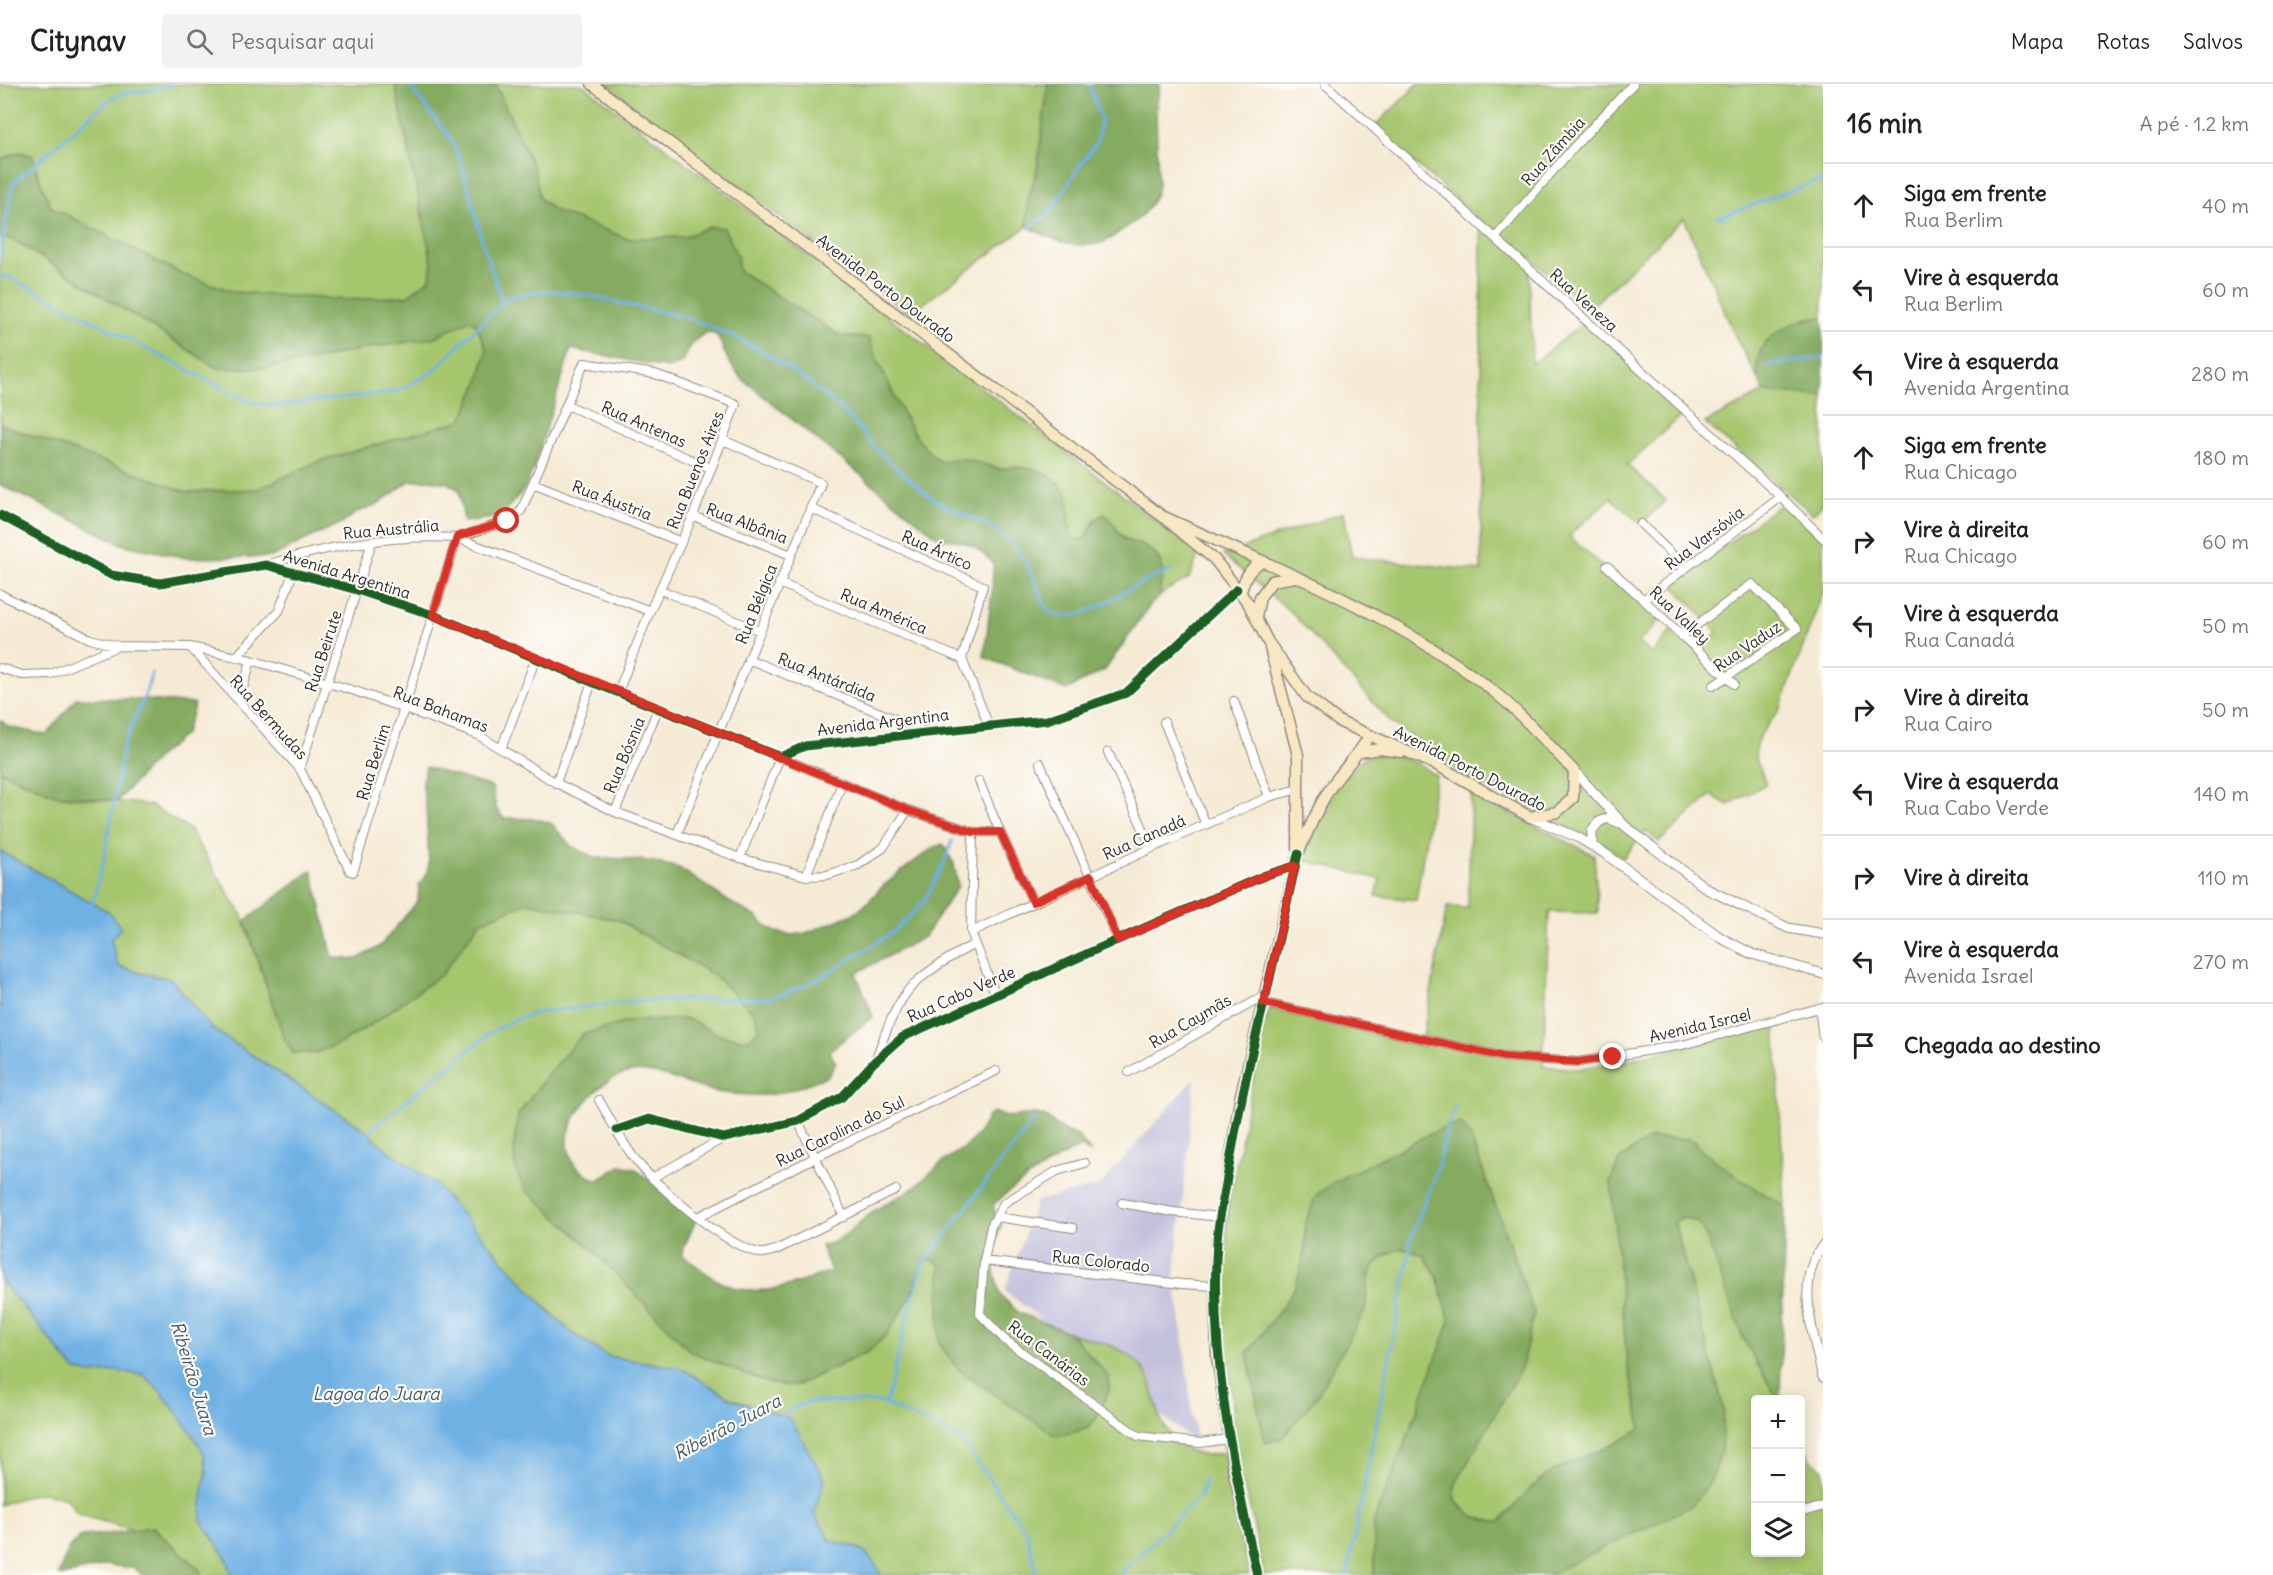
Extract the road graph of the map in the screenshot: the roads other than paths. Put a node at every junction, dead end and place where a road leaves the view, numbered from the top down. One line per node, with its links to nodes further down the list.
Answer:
1 (592, 84): 13 (main road, Avenida Porto Dourado)
2 (1325, 84): 4 (street, Rua Veneza)
3 (1633, 84): 4 (street, Rua Zâmbia)
4 (1494, 238): 9 (street, Rua Veneza)
5 (567, 405): 6 (street, Rua Buenos Aires); 7 (street, Rua Antenas); 8 (street)
6 (723, 440): 7 (street, Rua Buenos Aires); 10 (street, Rua Bélgica)
7 (710, 468): 12 (street, Rua Buenos Aires)
8 (533, 483): 15 (street); 18 (street, Rua Áustria)
9 (1781, 497): 16 (street, Rua Veneza); 23 (street, Rua Varsóvia)
10 (810, 508): 19 (street, Rua Bélgica); 43 (street, Rua Ártico)
11 (0, 515): 21 (street, Avenida Argentina)
12 (693, 516): 18 (street, Rua Buenos Aires); 19 (street, Rua Albânia)
13 (1162, 516): 20 (main road, Avenida Porto Dourado); 29 (main road, Avenida Porto Dourado)
14 (1641, 524): 23 (street)
15 (457, 537): 17 (street, Rua Austrália); 32 (street, Rua Austrália); 33 (street, Rua Berlim)
16 (1823, 538)
17 (372, 542): 21 (street, Rua Austrália); 27 (street, Rua Beirute)
18 (681, 542): 28 (street, Rua Buenos Aires)
19 (791, 555): 26 (street, Rua Bélgica)
20 (1263, 561): 25 (main road, Avenida Porto Dourado); 29 (main road)
21 (266, 565): 24 (street, Avenida Argentina)
22 (1607, 566): 31 (street, Rua Valley)
23 (1686, 568): 31 (street, Rua Varsóvia)
24 (293, 573): 27 (street, Avenida Argentina); 40 (street)
25 (1295, 577): 34 (main road); 68 (main road, Avenida Porto Dourado)
26 (779, 584): 35 (street, Rua Bélgica); 43 (street, Rua América)
27 (357, 590): 33 (street, Avenida Argentina); 48 (street, Rua Beirute)
28 (661, 590): 32 (street, Rua Buenos Aires); 35 (street)
29 (1239, 591): 34 (main road, Avenida Porto Dourado); 57 (street, Avenida Argentina)
30 (0, 594): 38 (street, Rua Bahamas)
31 (1643, 600): 36 (street, Rua Valley)
32 (650, 611): 51 (street, Rua Buenos Aires)
33 (433, 615): 41 (street, Avenida Argentina); 54 (street, Rua Berlim)
34 (1256, 617): 37 (main road, Avenida Porto Dourado)
35 (760, 631): 42 (street, Rua Bélgica)
36 (1682, 636): 46 (street, Rua Valley); 46 (street, Rua Vaduz)
37 (1268, 642): 60 (main road, Avenida Porto Dourado); 72 (main road)
38 (118, 646): 39 (street, Rua Bahamas); 45 (street)
39 (190, 647): 40 (street, Rua Bahamas); 53 (street, Rua Bermudas)
40 (236, 657): 44 (street, Rua Bahamas)
41 (536, 658): 47 (street, Avenida Argentina); 61 (street)
42 (748, 659): 58 (street, Rua Antárdida); 59 (street, Rua Bélgica)
43 (962, 659): 57 (street)
44 (251, 660): 48 (street, Rua Bahamas); 53 (street)
45 (0, 668)
46 (1726, 677): 49 (street, Rua Valley); 50 (street, Rua Vaduz)
47 (592, 682): 51 (street, Avenida Argentina); 70 (street)
48 (327, 683): 54 (street, Rua Bahamas); 67 (street, Rua Beirute)
49 (1734, 684)
50 (1713, 686)
51 (618, 692): 55 (street, Avenida Argentina)
52 (1234, 701): 73 (street)
53 (238, 702): 67 (street, Rua Bermudas)
54 (404, 709): 61 (street, Rua Bahamas); 87 (street, Rua Berlim)
55 (658, 709): 59 (street, Avenida Argentina); 75 (street, Rua Bósnia)
56 (1164, 722): 77 (street)
57 (989, 726): 58 (street, Avenida Argentina)
58 (928, 732): 64 (street, Avenida Argentina)
59 (718, 734): 64 (street, Avenida Argentina); 81 (street, Rua Bélgica)
60 (1370, 735): 63 (main road); 66 (main road, Avenida Porto Dourado)
61 (501, 749): 70 (street, Rua Bahamas)
62 (1108, 752): 83 (street)
63 (1360, 752): 66 (main road); 84 (main road)
64 (780, 757): 71 (street); 85 (street)
65 (1040, 763): 89 (street)
66 (1437, 765): 76 (main road, Avenida Porto Dourado)
67 (300, 769): 87 (street, Rua Bermudas)
68 (1574, 771): 76 (main road); 78 (street, Avenida Porto Dourado)
69 (979, 781): 80 (street)
70 (556, 783): 75 (street, Rua Bahamas)
71 (842, 783): 74 (street); 88 (street)
72 (1298, 789): 73 (street, Rua Canadá); 84 (main road)
73 (1269, 797): 77 (street, Rua Canadá)
74 (908, 810): 79 (street); 88 (street, Rua Bahamas)
75 (615, 812): 81 (street, Rua Bahamas)
76 (1530, 816): 82 (street, Avenida Porto Dourado)
77 (1206, 825): 83 (street, Rua Canadá)
78 (1625, 826): 82 (street); 92 (street, Avenida Porto Dourado)
79 (973, 832): 80 (street); 91 (street)
80 (1000, 832): 90 (street)
81 (677, 834): 85 (street, Rua Bahamas)
82 (1592, 846): 95 (street, Avenida Porto Dourado)
83 (1152, 848): 89 (street, Rua Canadá)
84 (1298, 854): 86 (main road)
85 (740, 858): 88 (street, Rua Bahamas)
86 (1295, 866): 93 (street, Rua Cabo Verde); 97 (main road)
87 (353, 872)
88 (806, 876)
89 (1091, 876): 90 (street, Rua Canadá); 93 (street)
90 (1033, 902): 91 (street, Rua Canadá)
91 (971, 932): 94 (street)
92 (1823, 934)
93 (1118, 940): 96 (street, Rua Cabo Verde)
94 (975, 944): 96 (street); 100 (street)
95 (1823, 974)
96 (996, 996): 100 (street, Rua Cabo Verde)
97 (1265, 999): 98 (street, Avenida Israel); 102 (street, Rua Caymãs); 115 (main road)
98 (1822, 1008): 99 (street)
99 (1823, 1036)
100 (874, 1062): 104 (street, Rua Cabo Verde)
101 (996, 1071): 107 (street, Rua Carolina do Sul)
102 (1129, 1072)
103 (599, 1100): 105 (street)
104 (798, 1122): 106 (street, Rua Cabo Verde); 107 (street)
105 (617, 1130): 106 (street, Rua Cabo Verde); 109 (street)
106 (724, 1138): 109 (street)
107 (816, 1157): 112 (street, Rua Carolina do Sul); 113 (street)
108 (1085, 1163): 114 (street, Rua Canárias)
109 (652, 1178): 112 (street)
110 (896, 1190): 113 (street)
111 (1122, 1203): 115 (street)
112 (698, 1217): 113 (street)
113 (844, 1217)
114 (996, 1217): 116 (street); 118 (street, Rua Canárias)
115 (1220, 1217): 119 (main road)
116 (1072, 1228)
117 (1823, 1245): 120 (street)
118 (984, 1261): 119 (street, Rua Colorado); 121 (street, Rua Canárias)
119 (1215, 1286): 121 (main road)
120 (1823, 1377)
121 (1229, 1439): 124 (main road)
122 (1823, 1506): 123 (street)
123 (1805, 1511)
124 (1257, 1575)

